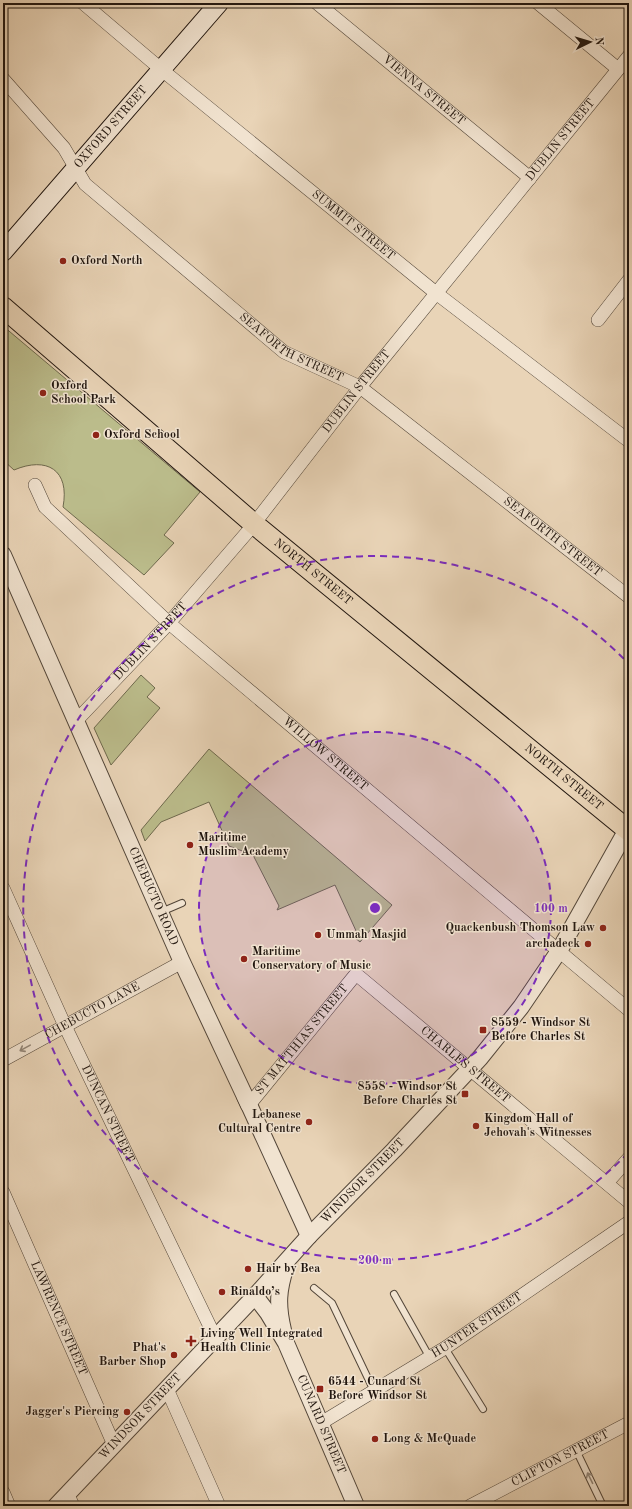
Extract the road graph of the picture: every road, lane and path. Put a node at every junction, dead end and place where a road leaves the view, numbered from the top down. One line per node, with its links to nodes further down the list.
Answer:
1 (83, 3): 7 (street, SUMMIT STREET)
2 (219, 3): 7 (main road, OXFORD STREET)
3 (317, 3): 10 (street, VIENNA STREET)
4 (538, 3): 6 (street)
5 (629, 56): 6 (street, DUBLIN STREET)
6 (618, 69): 10 (street, DUBLIN STREET)
7 (162, 70): 9 (main road, OXFORD STREET); 13 (street, SUMMIT STREET)
8 (3, 79): 9 (street, SEAFORTH STREET)
9 (75, 170): 11 (main road, OXFORD STREET); 16 (street, SEAFORTH STREET)
10 (530, 178): 13 (street, DUBLIN STREET)
11 (3, 252)
12 (629, 280): 15 (street)
13 (436, 293): 16 (street, DUBLIN STREET); 17 (street, SUMMIT STREET)
14 (3, 306): 19 (main road, NORTH STREET)
15 (598, 320)
16 (360, 387): 19 (street, DUBLIN STREET); 21 (street, SEAFORTH STREET)
17 (629, 441)
18 (35, 485): 22 (street, WILLOW STREET)
19 (254, 524): 22 (street, DUBLIN STREET); 24 (main road, NORTH STREET)
20 (3, 555): 23 (street, CHEBUCTO ROAD)
21 (629, 598)
22 (169, 623): 23 (street, DUBLIN STREET); 28 (street, WILLOW STREET)
23 (76, 721): 27 (street, CHEBUCTO ROAD)
24 (628, 829): 28 (street, WINDSOR STREET)
25 (3, 888): 32 (street, DUNCAN STREET)
26 (182, 903): 27 (lane)
27 (160, 912): 29 (street, CHEBUCTO ROAD)
28 (559, 951): 31 (street, WILLOW STREET); 34 (street, WINDSOR STREET)
29 (182, 962): 32 (street, CHEBUCTO LANE); 35 (street, CHEBUCTO ROAD)
30 (356, 974): 34 (street, CHARLES STREET); 35 (street, ST MATTHIAS STREET)
31 (629, 1010)
32 (65, 1026): 33 (street, CHEBUCTO LANE, one-way to 33); 46 (street, DUNCAN STREET)
33 (3, 1060)
34 (471, 1069): 37 (street, CHARLES STREET); 41 (street, WINDSOR STREET)
35 (249, 1105): 41 (street, CHEBUCTO ROAD)
36 (629, 1158): 37 (street)
37 (607, 1183): 39 (street, CHARLES STREET)
38 (3, 1192): 55 (street, LAWRENCE STREET)
39 (629, 1202)
40 (629, 1222): 48 (street, HUNTER STREET)
41 (309, 1236): 42 (street, WINDSOR STREET)
42 (287, 1261): 45 (street, WINDSOR STREET); 47 (street, CUNARD STREET)
43 (314, 1288): 51 (lane)
44 (394, 1294): 49 (lane)
45 (255, 1296): 46 (street, WINDSOR STREET); 47 (street, CUNARD STREET)
46 (215, 1337): 50 (street, WINDSOR STREET)
47 (286, 1343): 53 (street, CUNARD STREET)
48 (445, 1348): 49 (street, HUNTER STREET); 52 (lane)
49 (430, 1358): 51 (street, HUNTER STREET)
50 (167, 1389): 55 (street, WINDSOR STREET); 61 (street)
51 (374, 1391): 53 (street, HUNTER STREET)
52 (483, 1409)
53 (321, 1423): 62 (street, CUNARD STREET)
54 (629, 1423): 56 (street, CLIFTON STREET)
55 (114, 1444): 58 (street, WINDSOR STREET)
56 (576, 1450): 63 (street, CLIFTON STREET); 64 (lane, one-way to 56)
57 (3, 1492): 59 (street)
58 (70, 1500): 60 (street, WINDSOR STREET)
59 (9, 1506)
60 (56, 1506)
61 (219, 1506)
62 (356, 1506)
63 (470, 1506)
64 (603, 1506)

